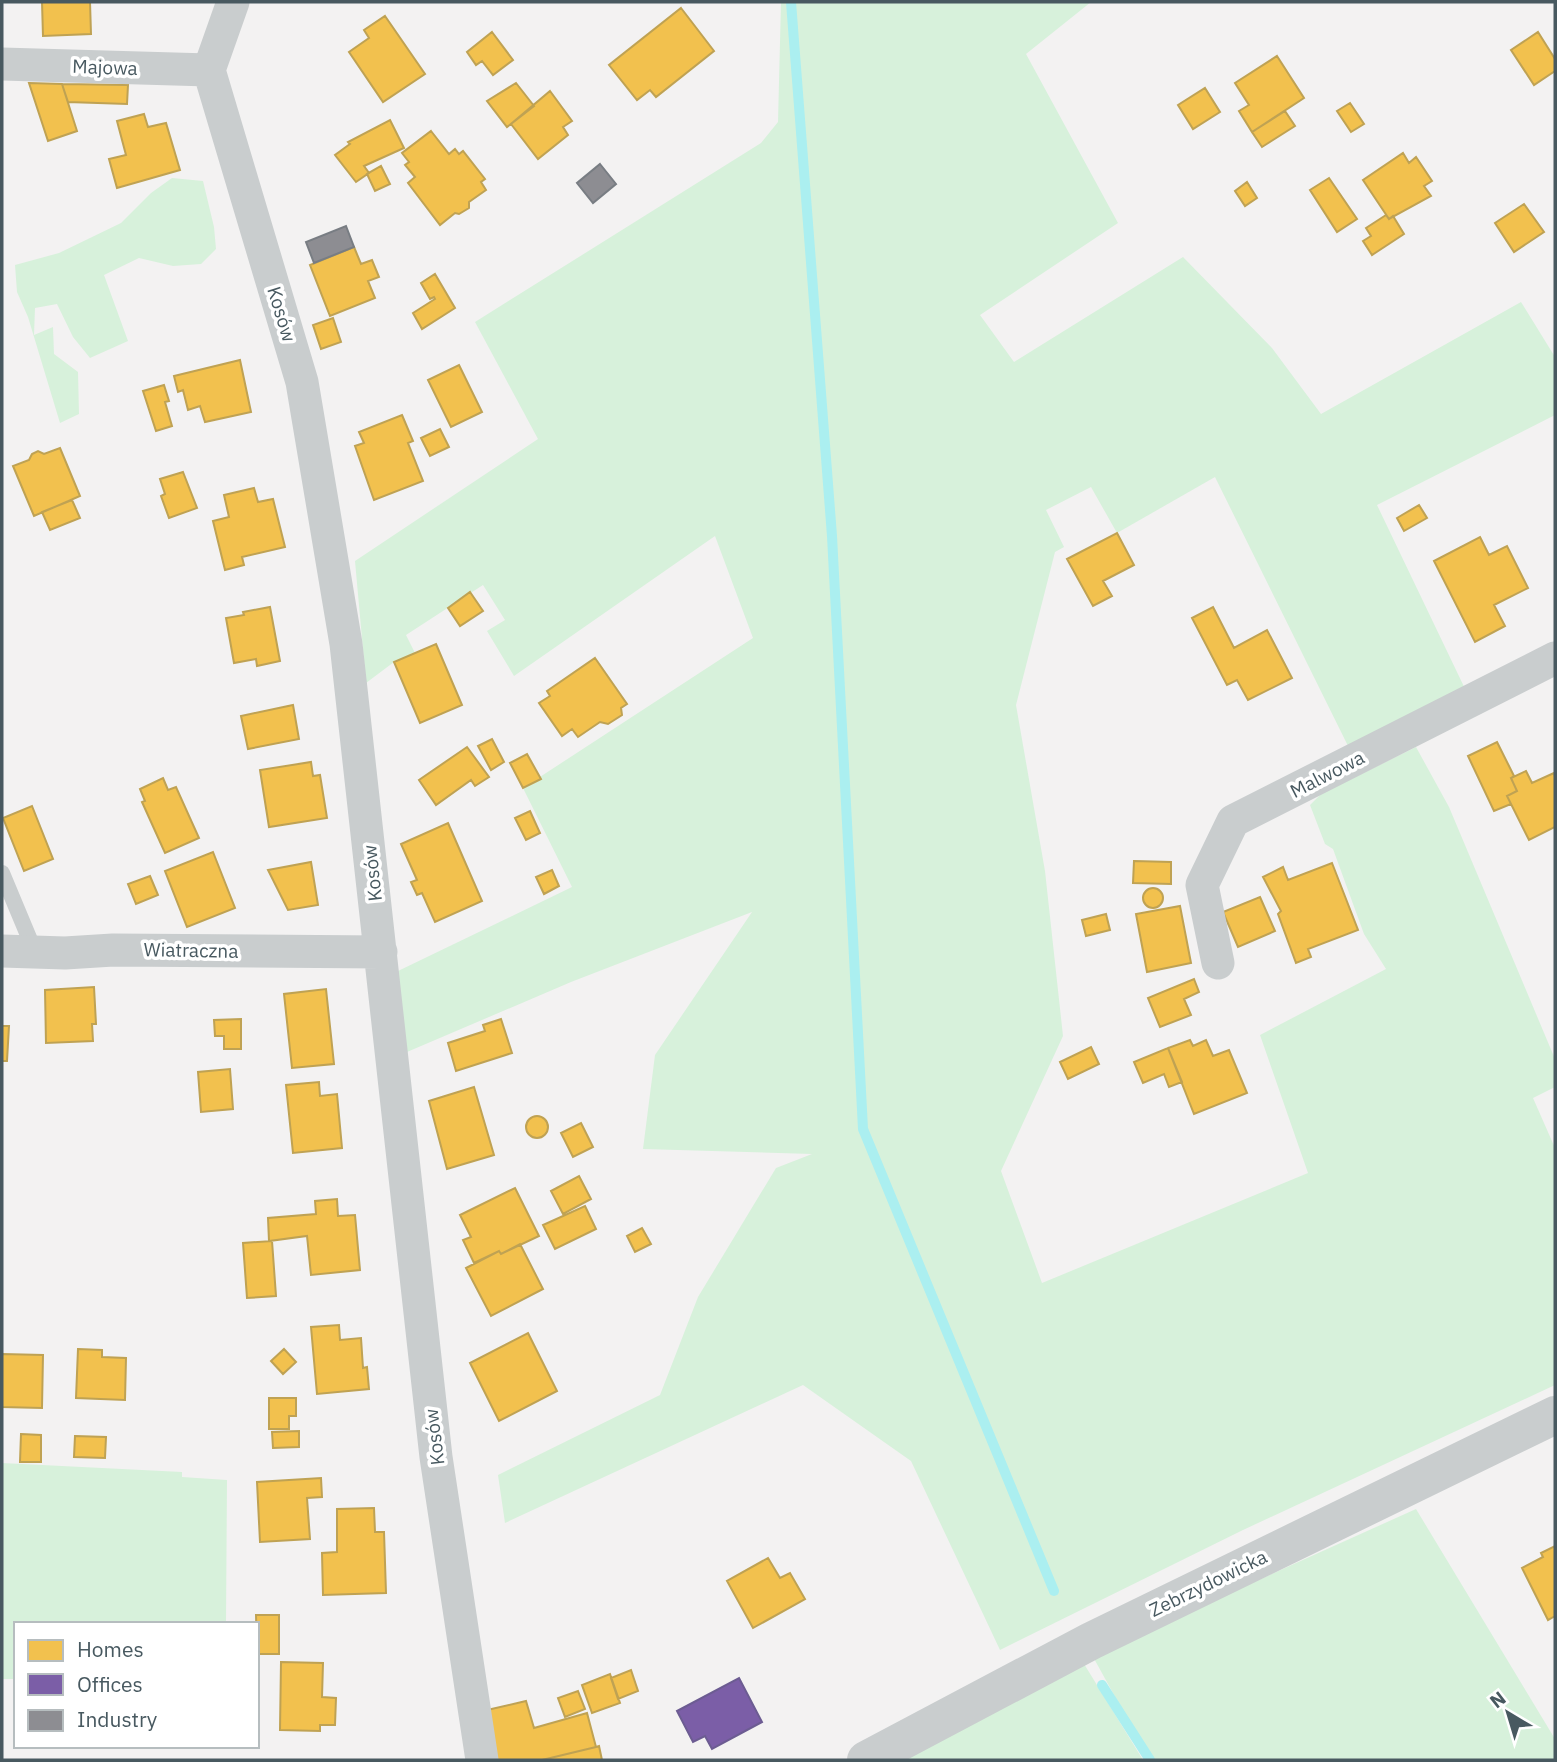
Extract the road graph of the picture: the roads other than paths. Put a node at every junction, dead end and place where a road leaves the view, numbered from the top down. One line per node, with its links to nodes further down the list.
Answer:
1 (233, 2): 3 (street)
2 (2, 64): 3 (street, Majowa)
3 (209, 70): 8 (street, Kosów)
4 (1555, 659): 9 (street, Malwowa)
5 (2, 873): 7 (lane)
6 (2, 951): 7 (street, Wiatraczna)
7 (35, 952): 8 (street, Wiatraczna)
8 (381, 952): 11 (street, Kosów)
9 (1218, 963)
10 (1555, 1415): 12 (street, Zebrzydowicka)
11 (482, 1760)
12 (866, 1760)

